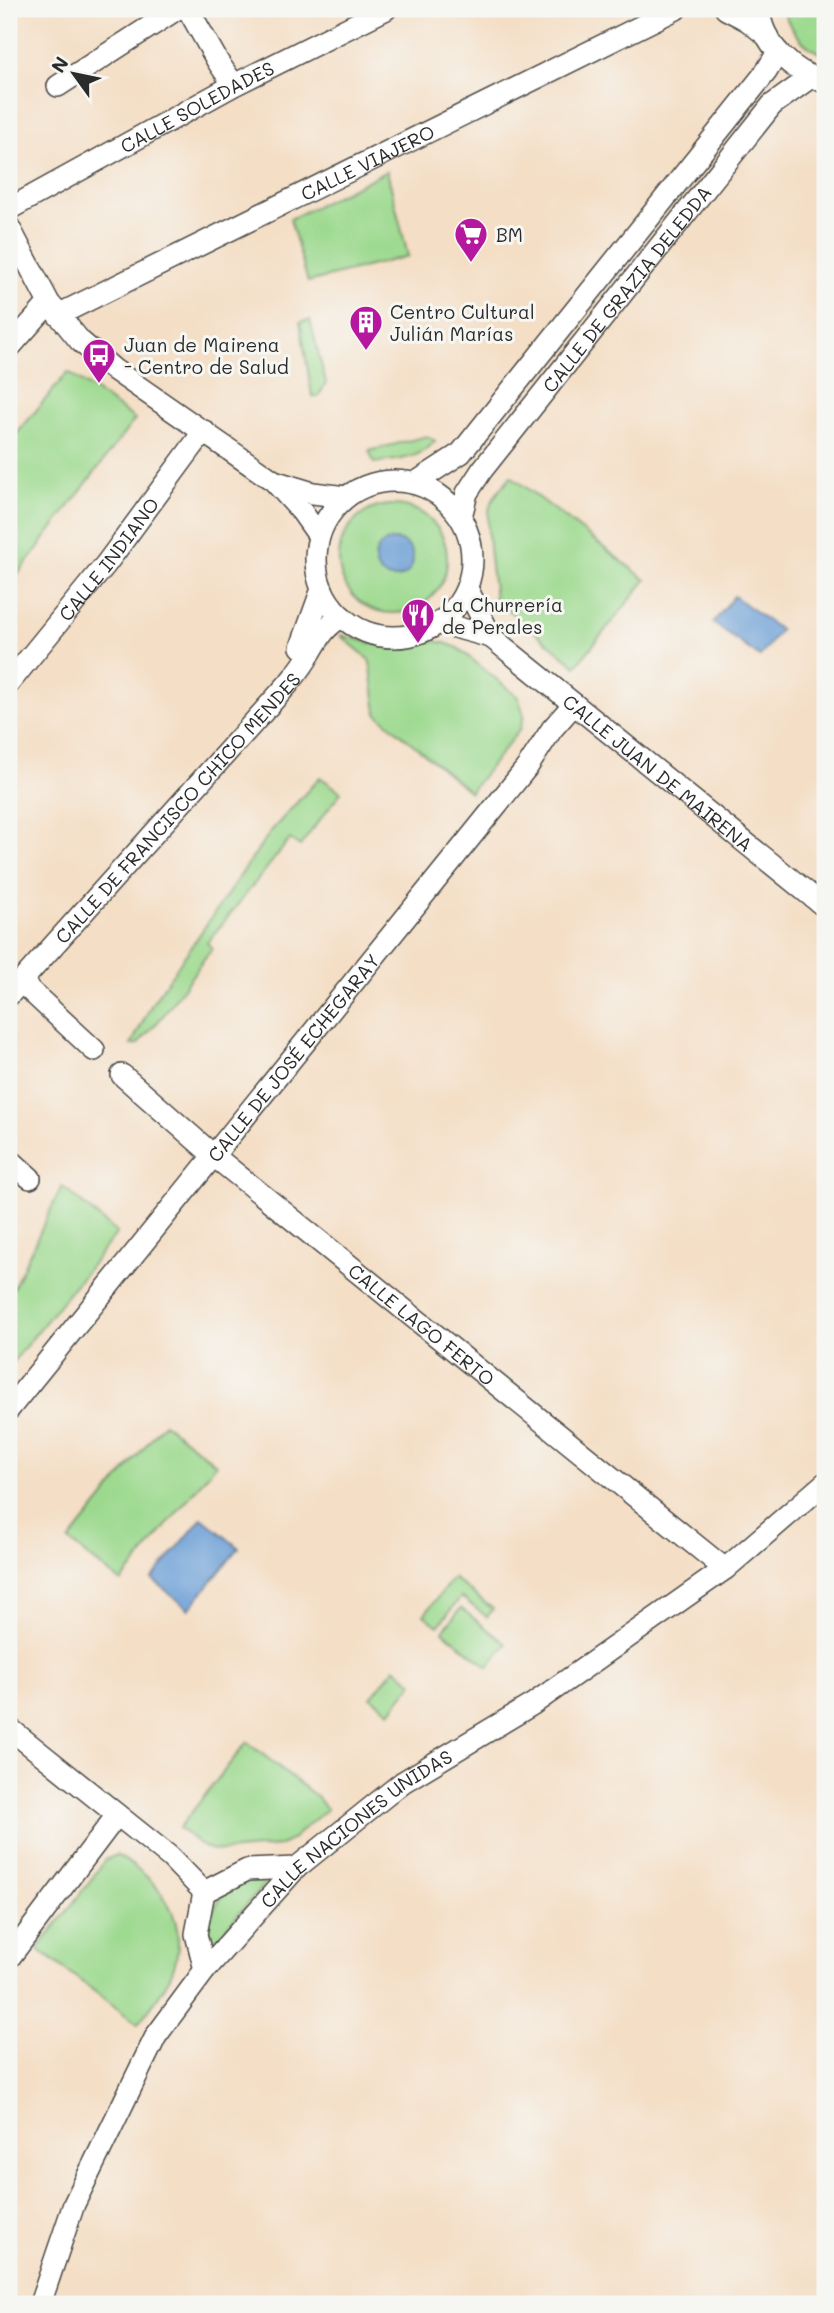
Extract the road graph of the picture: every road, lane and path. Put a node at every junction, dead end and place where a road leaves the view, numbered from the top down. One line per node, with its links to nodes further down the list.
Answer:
1 (177, 9): 10 (street)
2 (188, 9): 9 (street)
3 (386, 9): 9 (street, CALLE SOLEDADES)
4 (676, 9): 13 (street, CALLE VIAJERO)
5 (726, 9): 7 (street)
6 (759, 9): 7 (street)
7 (773, 44): 8 (street); 17 (street, CALLE DE GRAZIA DELEDDA)
8 (818, 80): 19 (street, CALLE DE GRAZIA DELEDDA)
9 (234, 85): 11 (street, CALLE SOLEDADES)
10 (58, 86)
11 (9, 209)
12 (9, 227): 13 (street)
13 (54, 309): 14 (street, CALLE VIAJERO); 15 (street)
14 (9, 348)
15 (204, 431): 16 (street); 26 (street, CALLE INDIANO)
16 (274, 481): 18 (street); 20 (street)
17 (415, 483): 18 (street); 19 (street)
18 (346, 497): 20 (street)
19 (461, 517): 21 (street)
20 (319, 536): 22 (street)
21 (467, 588): 24 (street); 25 (street, CALLE JUAN DE MAIRENA)
22 (322, 589): 23 (street); 29 (street, CALLE DE FRANCISCO CHICO MENDES)
23 (342, 617): 24 (street); 29 (street, CALLE DE FRANCISCO CHICO MENDES)
24 (440, 623): 25 (street, CALLE JUAN DE MAIRENA)
25 (491, 637): 27 (street, CALLE JUAN DE MAIRENA)
26 (9, 683)
27 (574, 704): 28 (street, CALLE JUAN DE MAIRENA); 32 (street, CALLE DE JOSÉ ECHEGARAY)
28 (825, 906)
29 (13, 984): 30 (street)
30 (94, 1050)
31 (122, 1075): 32 (street, CALLE LAGO FERTO)
32 (214, 1156): 35 (street, CALLE DE JOSÉ ECHEGARAY); 37 (street, CALLE LAGO FERTO)
33 (9, 1159): 34 (street)
34 (30, 1178)
35 (9, 1409)
36 (825, 1483): 37 (street, CALLE NACIONES UNIDAS)
37 (725, 1569): 40 (street, CALLE NACIONES UNIDAS)
38 (9, 1728): 39 (street)
39 (117, 1815): 41 (street); 42 (street)
40 (296, 1868): 41 (street); 43 (street, CALLE NACIONES UNIDAS)
41 (204, 1892): 43 (street)
42 (9, 1958)
43 (205, 1970): 44 (street, CALLE NACIONES UNIDAS)
44 (40, 2304)

